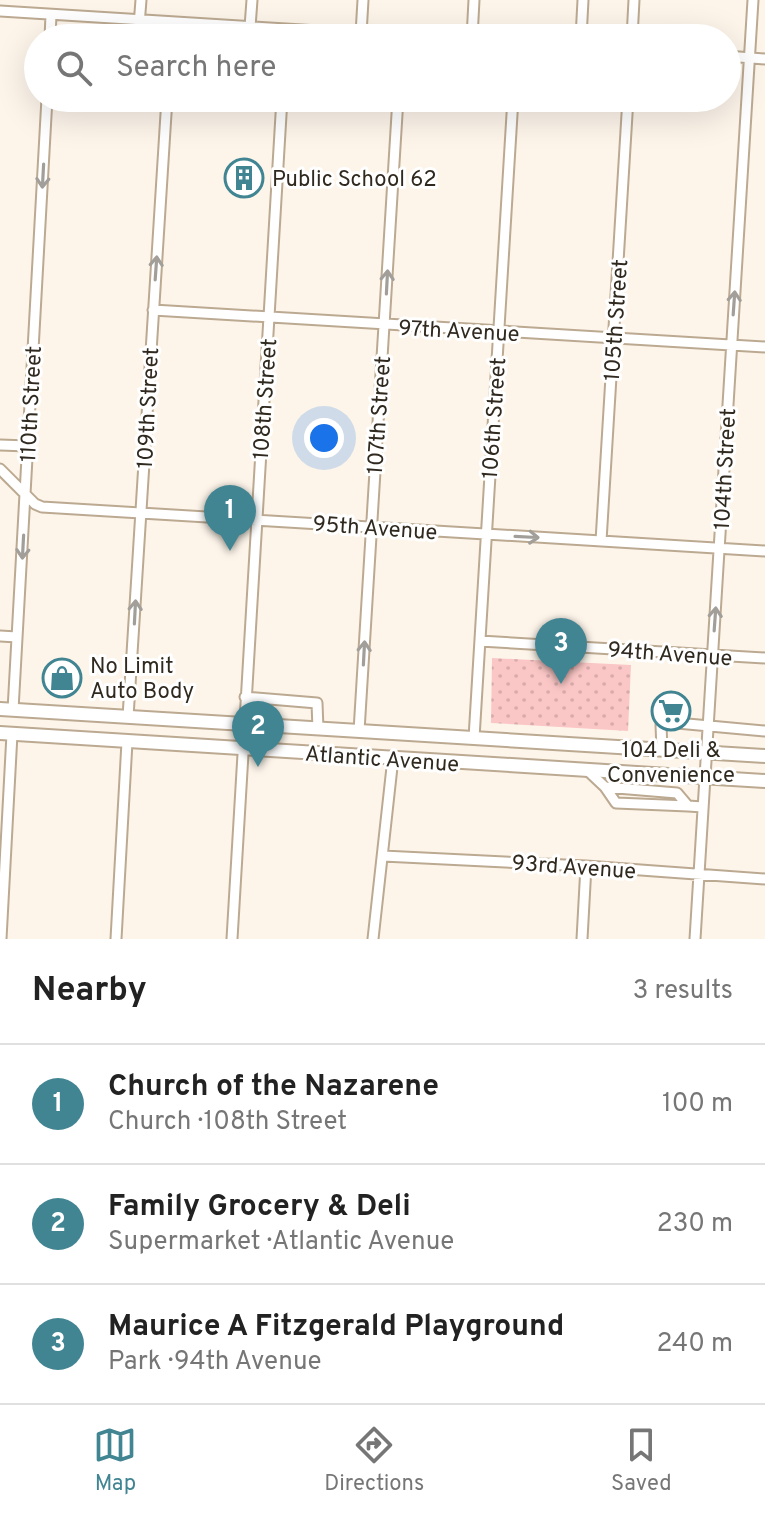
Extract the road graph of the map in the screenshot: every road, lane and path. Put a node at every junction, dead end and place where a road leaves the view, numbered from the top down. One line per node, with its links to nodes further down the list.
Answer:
1 (30, 0): 10 (street)
2 (141, 0): 12 (street)
3 (252, 0): 17 (street)
4 (363, 0): 18 (street)
5 (474, 0): 19 (street)
6 (583, 0): 20 (street)
7 (634, 0): 21 (street)
8 (753, 0): 23 (street, 104th Street)
9 (0, 11): 10 (street)
10 (30, 13): 11 (street)
11 (51, 15): 12 (street); 14 (street)
12 (140, 20): 13 (street); 15 (street)
13 (172, 22): 16 (street)
14 (51, 24)
15 (140, 24)
16 (203, 24)
17 (250, 24)
18 (362, 24)
19 (473, 24)
20 (582, 24)
21 (633, 24)
22 (741, 57): 23 (street)
23 (749, 58): 24 (street); 36 (street, 104th Street, one-way to 23)
24 (765, 59)
25 (46, 112): 39 (street, 110th Street, one-way to 39)
26 (166, 112): 31 (street, 109th Street, one-way to 26)
27 (281, 112): 32 (street, 108th Street)
28 (397, 112): 33 (street, 107th Street, one-way to 28)
29 (512, 112): 34 (street, 106th Street)
30 (627, 112): 35 (street, 105th Street)
31 (153, 310): 32 (street, 97th Avenue); 42 (street, 109th Street)
32 (269, 318): 33 (street, 97th Avenue); 43 (street, 108th Street)
33 (384, 325): 34 (street, 97th Avenue); 44 (street, 107th Street)
34 (499, 333): 35 (street, 97th Avenue); 45 (street, 106th Street)
35 (614, 338): 36 (street, 97th Avenue); 46 (street, 105th Street)
36 (732, 345): 37 (street, 97th Avenue); 47 (street, 104th Street)
37 (765, 347)
38 (0, 445): 39 (street)
39 (28, 446): 41 (street, 110th Street)
40 (0, 469): 41 (street, 95th Avenue)
41 (26, 495): 42 (street, 95th Avenue); 50 (street, 110th Street, one-way to 50)
42 (141, 513): 43 (street, 95th Avenue); 56 (street, 109th Street, one-way to 42)
43 (256, 520): 44 (street, 95th Avenue); 54 (street, 108th Street)
44 (371, 527): 45 (street, 95th Avenue); 60 (street, 107th Street, one-way to 44)
45 (486, 534): 46 (street, 95th Avenue, one-way to 46); 51 (street, 106th Street)
46 (601, 541): 47 (street, 95th Avenue)
47 (719, 548): 48 (street, 95th Avenue); 52 (street, 104th Street, one-way to 47)
48 (765, 551)
49 (0, 636): 50 (street)
50 (17, 637): 55 (street, 110th Street)
51 (480, 641): 52 (street, 94th Avenue); 63 (street, 106th Street)
52 (712, 655): 53 (street, 94th Avenue); 58 (street, 104th Street)
53 (765, 658)
54 (245, 697): 57 (street, 108th Street); 59 (street)
55 (7, 710): 56 (main road, Atlantic Avenue)
56 (128, 717): 57 (main road, Atlantic Avenue)
57 (243, 724): 59 (main road, Atlantic Avenue); 65 (street, 108th Street)
58 (709, 727): 61 (street); 66 (street); 67 (street, 104th Street)
59 (318, 729): 60 (main road, Atlantic Avenue)
60 (359, 731): 63 (main road, Atlantic Avenue)
61 (765, 731)
62 (6, 734): 64 (main road, Atlantic Avenue); 78 (street)
63 (474, 738): 66 (main road, Atlantic Avenue)
64 (127, 742): 65 (main road, Atlantic Avenue); 79 (street)
65 (242, 749): 69 (main road, Atlantic Avenue); 80 (street, 108th Street)
66 (662, 750): 67 (main road, Atlantic Avenue)
67 (707, 753): 68 (main road, Atlantic Avenue); 71 (street, 104th Street)
68 (765, 756)
69 (393, 758): 70 (main road, Atlantic Avenue); 74 (street)
70 (587, 770): 71 (main road, Atlantic Avenue); 73 (street)
71 (705, 777): 72 (main road, Atlantic Avenue); 73 (street, 104th Street)
72 (765, 781)
73 (703, 807): 76 (street, 104th Street)
74 (383, 856): 75 (street, 93rd Avenue); 81 (street)
75 (586, 866): 76 (street, 93rd Avenue); 82 (street)
76 (699, 875): 77 (street, 93rd Avenue); 83 (street, 104th Street)
77 (765, 879)
78 (1, 939)
79 (116, 939)
80 (232, 939)
81 (373, 939)
82 (582, 939)
83 (695, 939)

